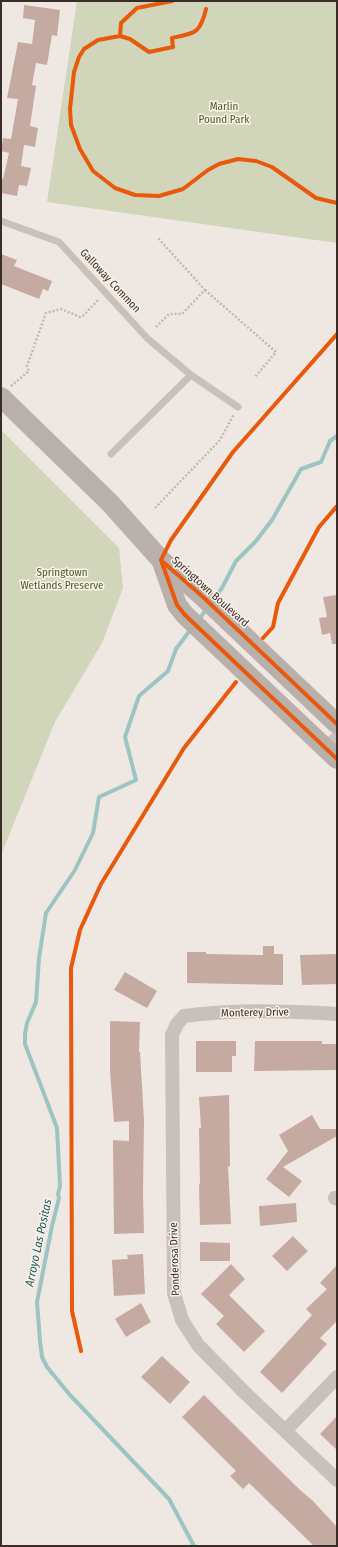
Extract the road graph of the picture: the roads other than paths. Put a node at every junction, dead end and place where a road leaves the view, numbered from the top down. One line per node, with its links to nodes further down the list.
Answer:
1 (1, 221): 2 (lane, Galloway Common)
2 (191, 375): 4 (lane, Galloway Common); 5 (lane)
3 (4, 393): 6 (street, Springtown Boulevard)
4 (238, 406)
5 (111, 454)
6 (161, 560): 7 (street, Springtown Boulevard); 8 (street, Springtown Boulevard)
7 (337, 724)
8 (333, 748)
9 (337, 1014): 10 (street, Monterey Drive)
10 (177, 1024): 12 (street, Ponderosa Drive)
11 (337, 1377): 12 (street)
12 (285, 1431): 13 (street, Ponderosa Drive)
13 (337, 1480)

